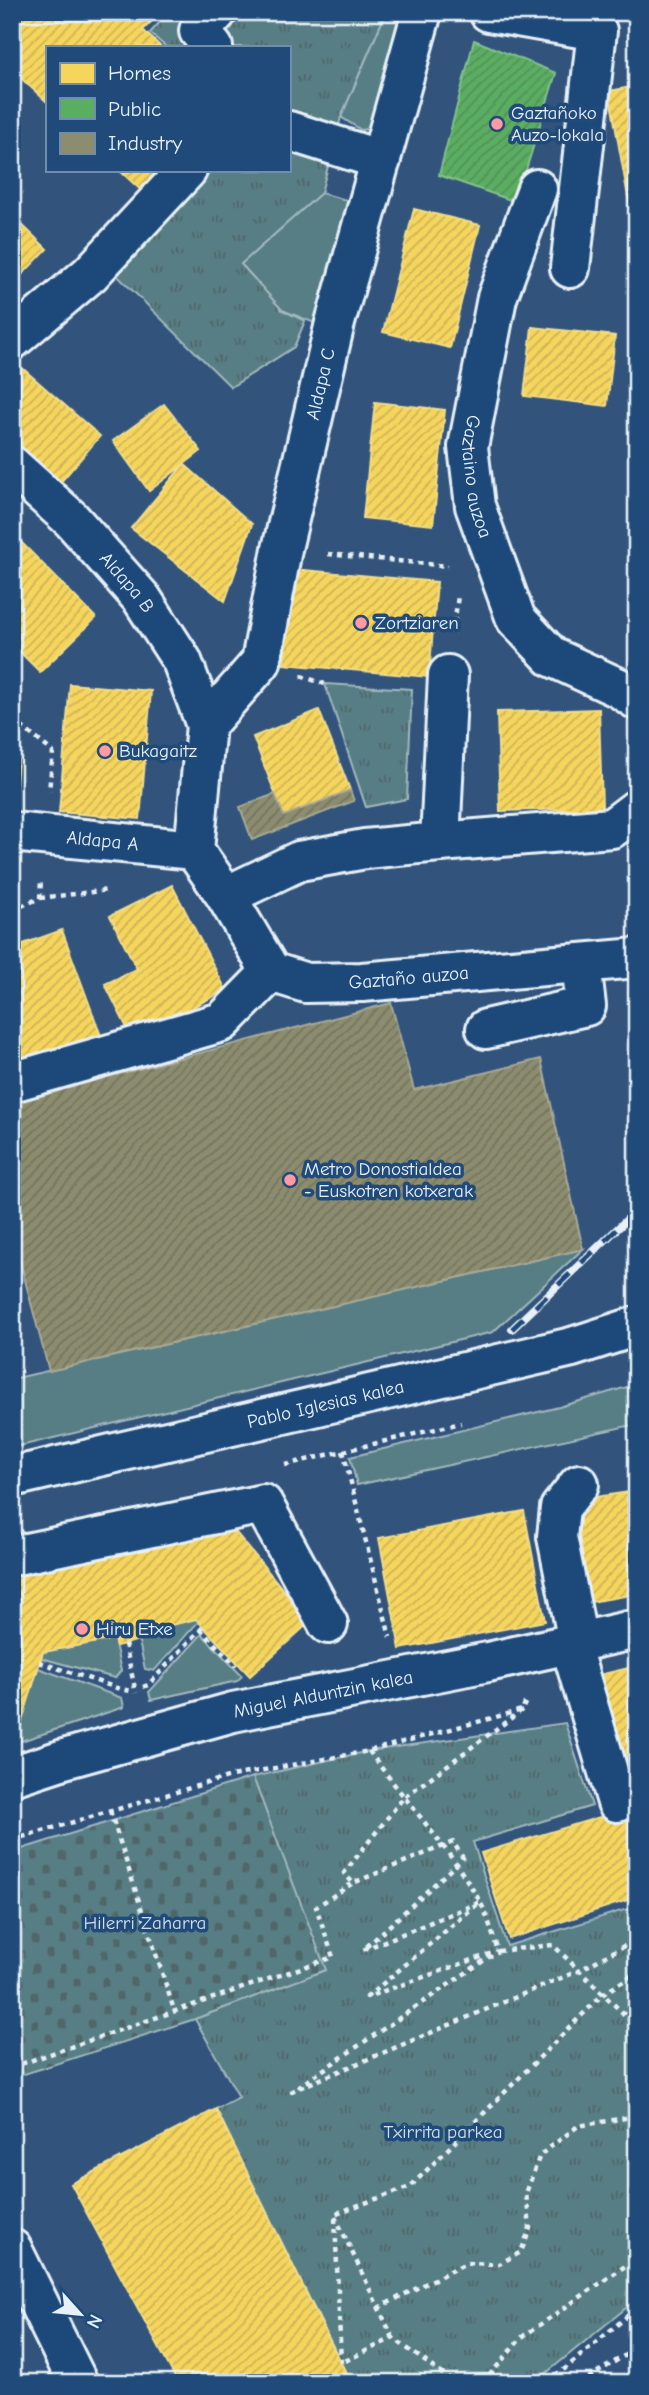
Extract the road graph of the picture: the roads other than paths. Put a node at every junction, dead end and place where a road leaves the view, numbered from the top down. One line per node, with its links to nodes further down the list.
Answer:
1 (217, 12): 4 (street)
2 (489, 12): 9 (street)
3 (428, 27): 6 (street, Aldapa C)
4 (212, 46)
5 (290, 131): 6 (street)
6 (381, 160): 14 (street, Aldapa C)
7 (185, 172): 10 (street)
8 (537, 189): 13 (street, Gaztaino auzoa)
9 (570, 268)
10 (12, 340)
11 (12, 466): 14 (street, Aldapa B)
12 (447, 675): 17 (street)
13 (637, 700)
14 (206, 725): 18 (street)
15 (637, 809): 17 (street)
16 (28, 833): 18 (street, Aldapa A)
17 (440, 842): 19 (street)
18 (194, 850): 19 (street)
19 (226, 896): 22 (street)
20 (637, 958): 21 (street, Gaztaño auzoa)
21 (581, 963): 22 (street, Gaztaño auzoa); 23 (street)
22 (271, 972): 24 (street)
23 (486, 1029)
24 (12, 1082)
25 (637, 1326): 26 (street, Pablo Iglesias kalea)
26 (12, 1477)
27 (579, 1483): 31 (street)
28 (12, 1556): 29 (street)
29 (328, 1624)
30 (637, 1629): 31 (street, Miguel Alduntzin kalea)
31 (575, 1651): 32 (street, Miguel Alduntzin kalea); 33 (street)
32 (12, 1776)
33 (617, 1802)
34 (12, 2249): 35 (street)
35 (78, 2383)

